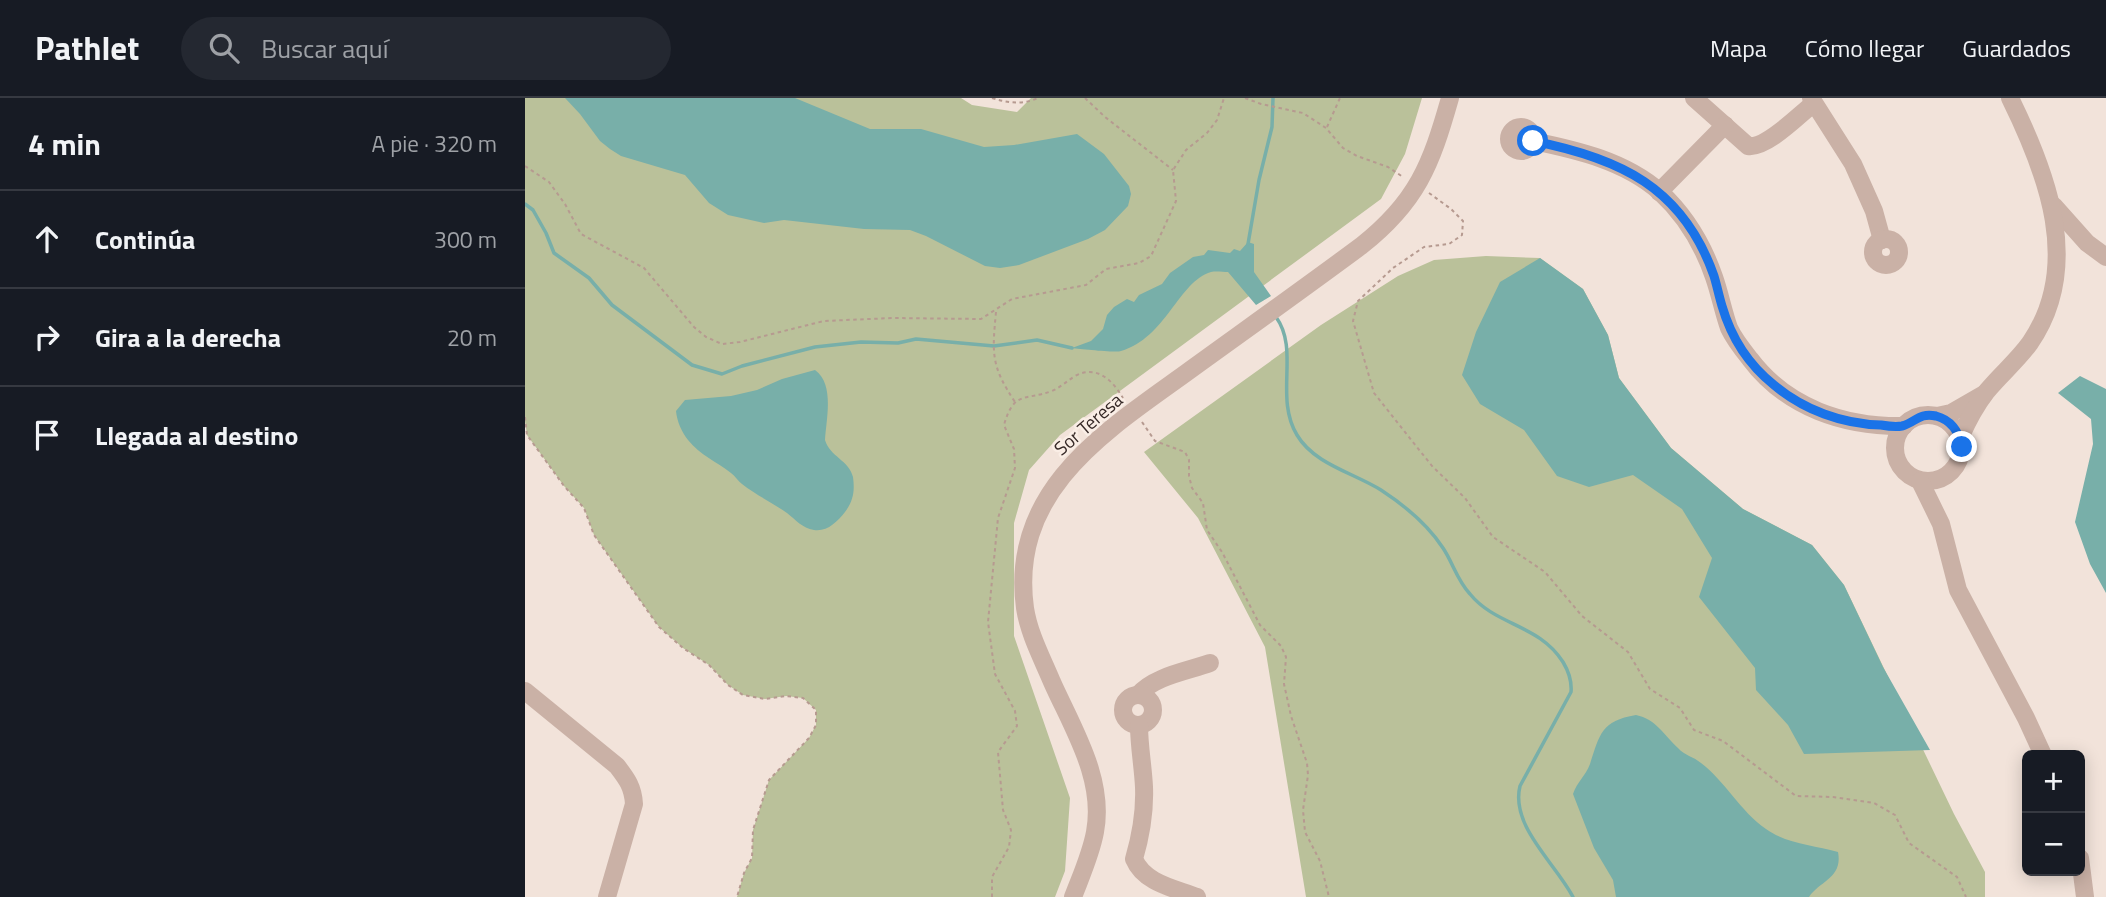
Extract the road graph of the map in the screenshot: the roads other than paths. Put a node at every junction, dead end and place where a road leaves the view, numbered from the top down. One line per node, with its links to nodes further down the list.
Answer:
1 (1450, 98): 25 (street, Sor Teresa)
2 (1694, 98): 5 (street)
3 (2010, 98): 8 (street)
4 (1812, 101): 5 (street); 9 (street)
5 (1725, 125): 7 (street)
6 (1533, 141): 7 (street)
7 (1659, 192): 13 (street)
8 (2052, 203): 10 (street); 11 (street)
9 (1882, 240)
10 (2106, 257)
11 (1987, 392): 12 (street); 15 (street)
12 (1937, 416): 14 (street); 15 (street)
13 (1859, 424): 14 (street); 16 (street)
14 (1904, 426): 16 (street)
15 (1960, 438): 17 (street)
16 (1895, 450): 18 (street)
17 (1952, 472): 18 (street); 19 (street)
18 (1920, 481): 19 (street)
19 (1941, 524): 22 (street)
20 (1210, 663): 26 (street)
21 (525, 691): 24 (street)
22 (2041, 750)
23 (2082, 876): 27 (street)
24 (607, 897)
25 (1073, 897)
26 (1196, 897)
27 (2085, 897)

